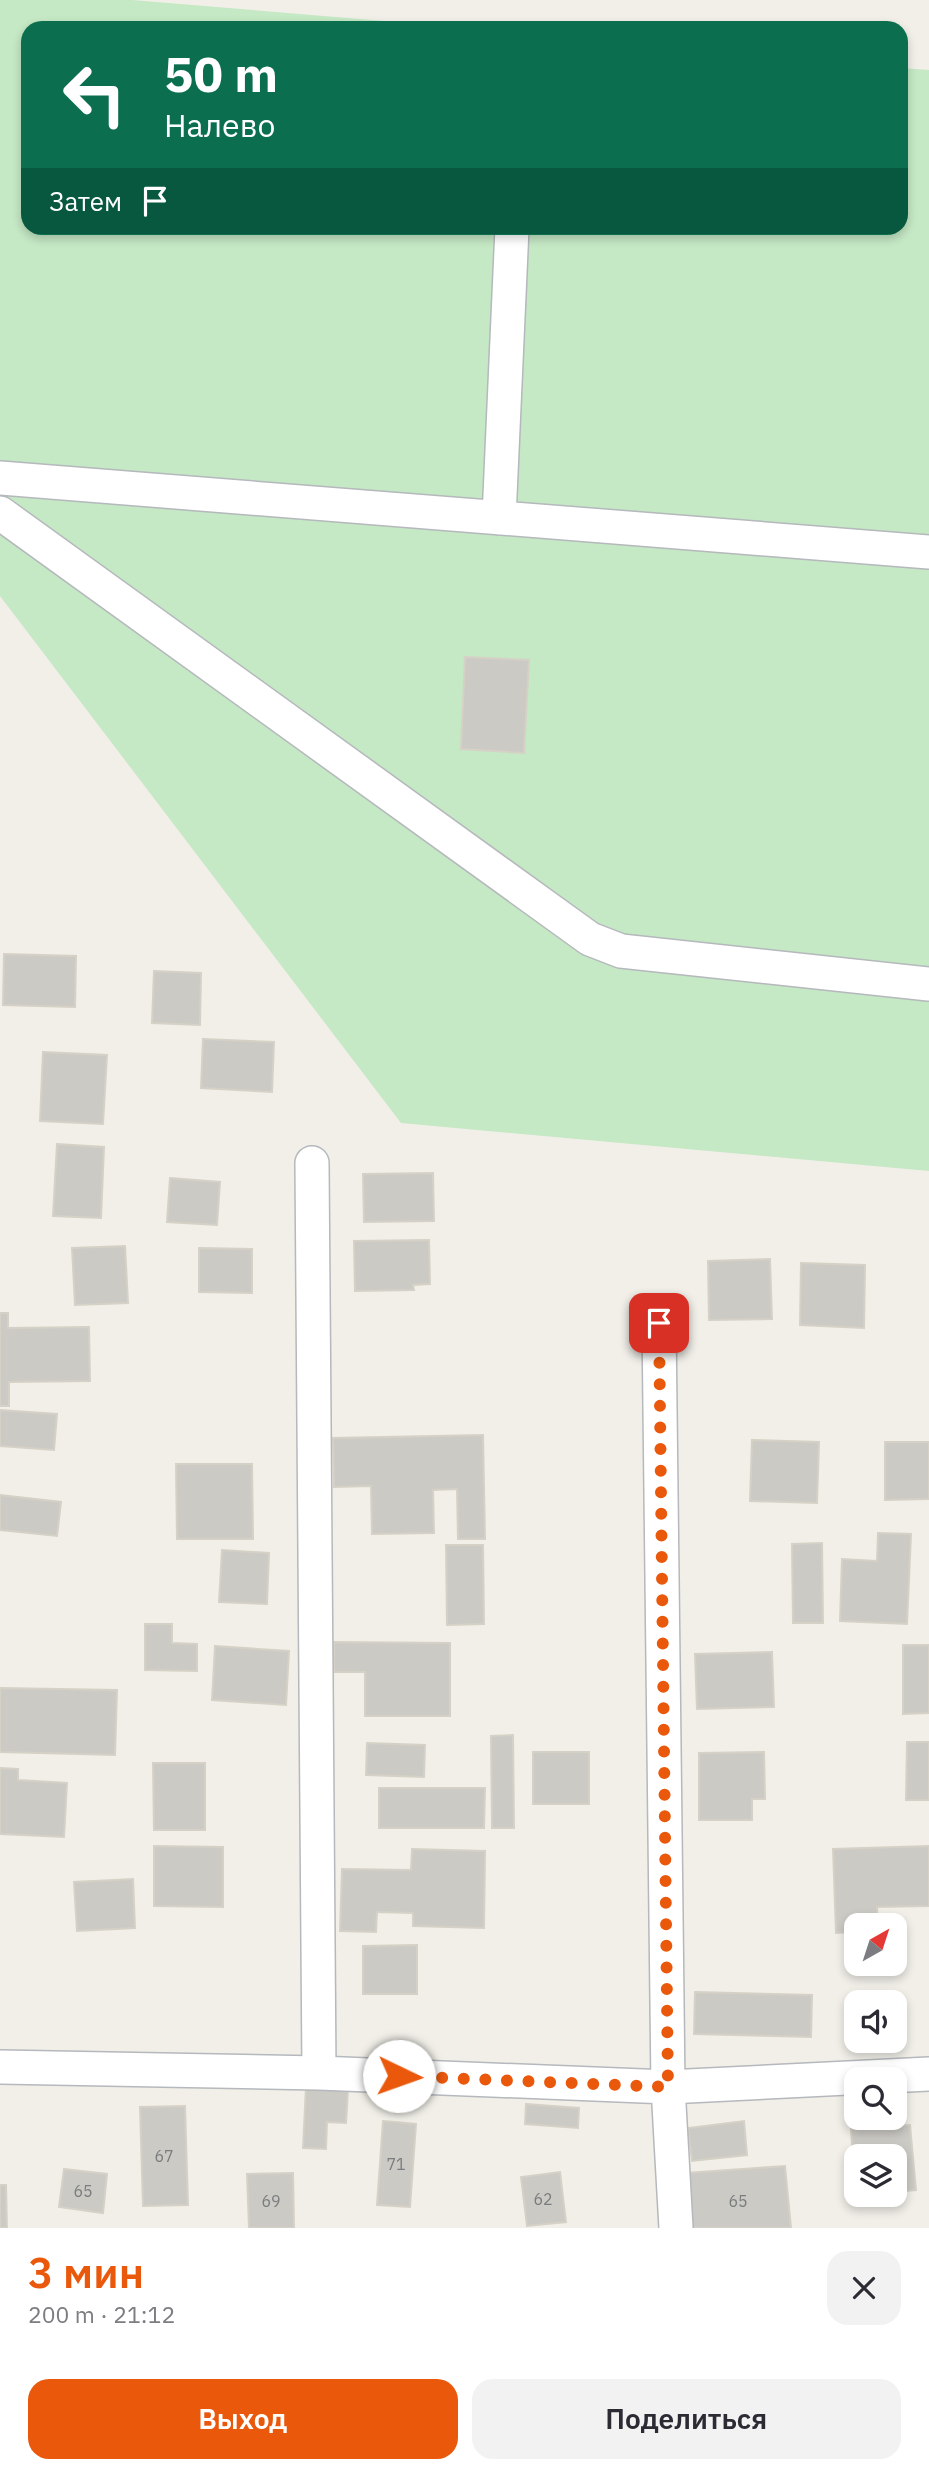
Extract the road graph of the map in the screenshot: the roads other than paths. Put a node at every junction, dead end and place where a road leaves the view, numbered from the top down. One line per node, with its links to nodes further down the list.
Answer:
1 (512, 235): 4 (street)
2 (0, 478): 4 (street)
3 (0, 513): 6 (street)
4 (499, 518): 5 (street)
5 (929, 552)
6 (929, 984)
7 (312, 1163): 10 (street)
8 (659, 1323): 12 (street)
9 (0, 2067): 10 (street)
10 (319, 2073): 12 (street)
11 (929, 2074): 12 (street)
12 (668, 2087): 13 (street)
13 (676, 2228)

